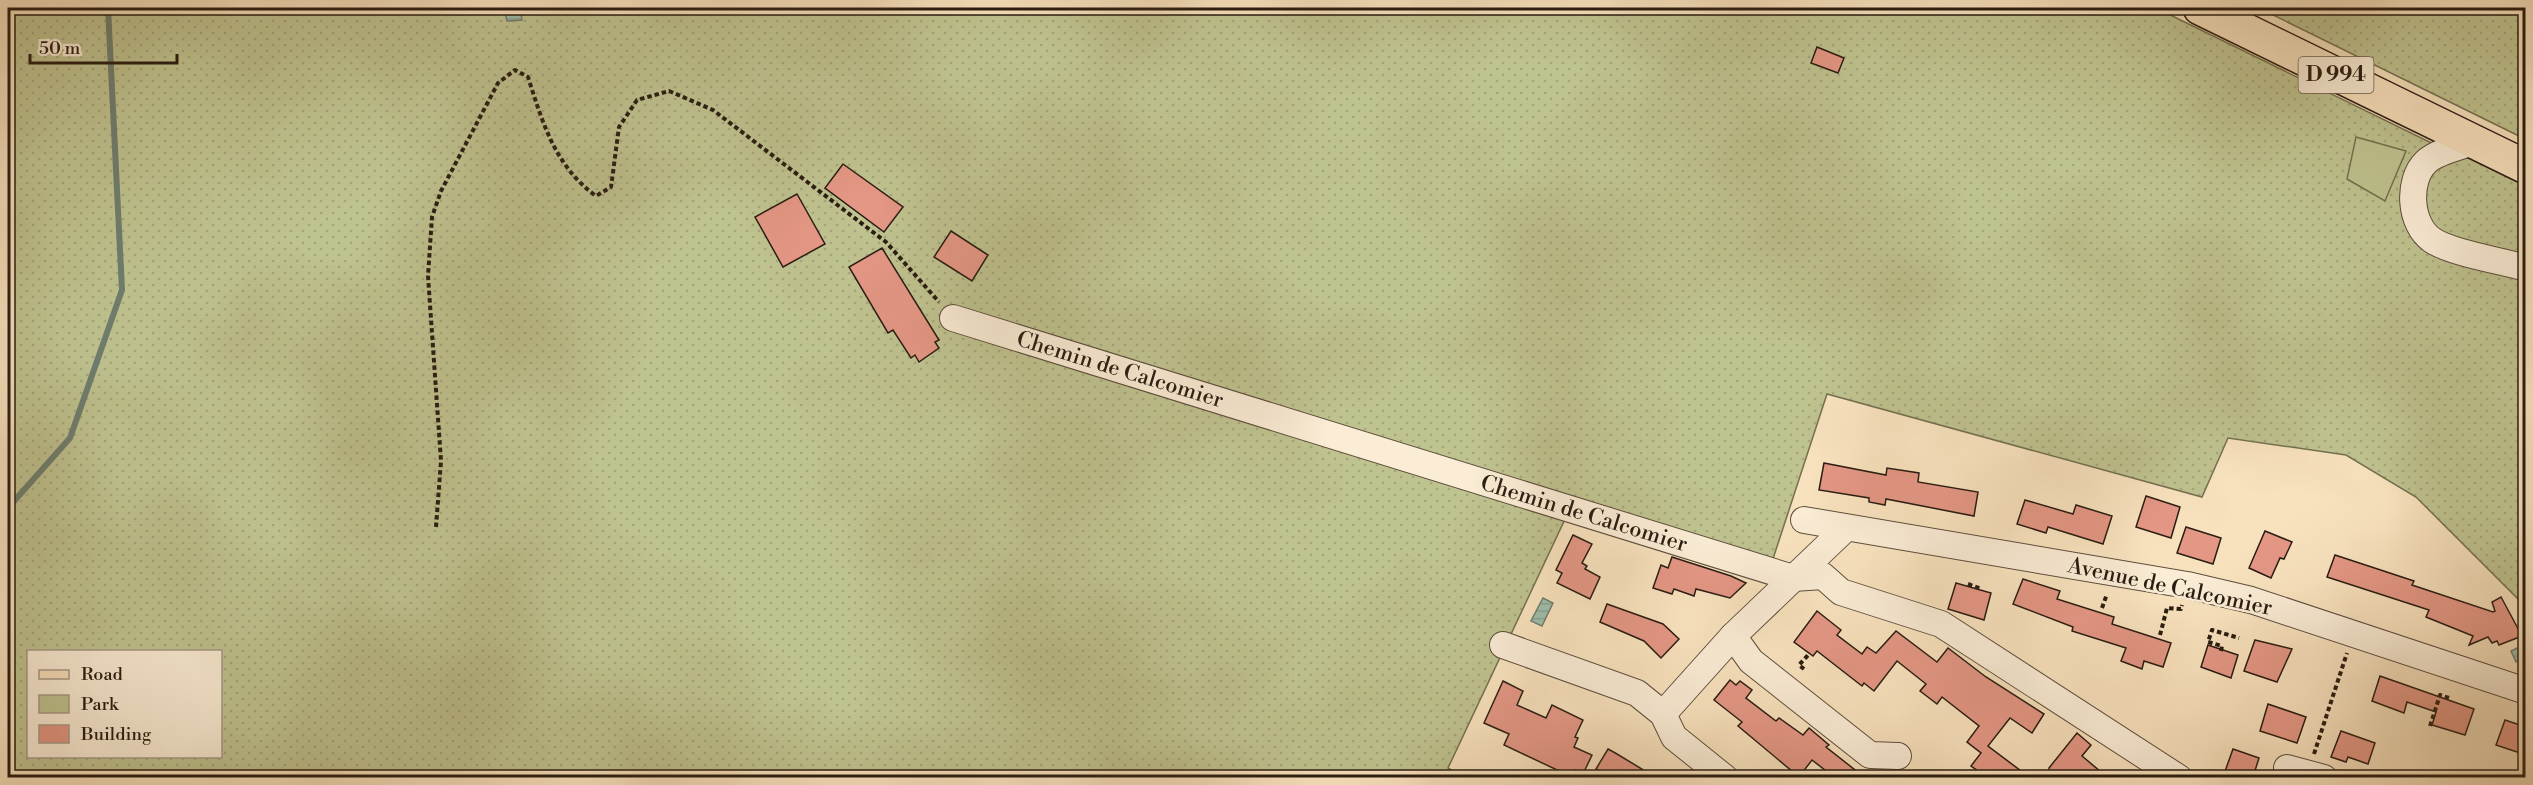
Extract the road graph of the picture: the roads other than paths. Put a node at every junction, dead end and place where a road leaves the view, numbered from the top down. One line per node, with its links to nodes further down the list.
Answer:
1 (2200, 8): 2 (main road, D 994)
2 (2473, 142): 3 (main road, D 994); 4 (street)
3 (2526, 167)
4 (2526, 268)
5 (953, 318): 8 (street, Chemin de Calcomier)
6 (1804, 520): 7 (street, Avenue de Calcomier)
7 (1846, 528): 8 (street); 11 (street, Avenue de Calcomier)
8 (1793, 579): 9 (street); 17 (street, Chemin de Calcomier)
9 (1733, 636): 12 (street); 13 (street)
10 (1503, 645): 12 (street)
11 (2524, 702)
12 (1663, 714): 16 (street)
13 (1898, 756)
14 (2287, 768): 15 (street)
15 (2318, 768)
16 (1725, 777)
17 (2179, 777)

